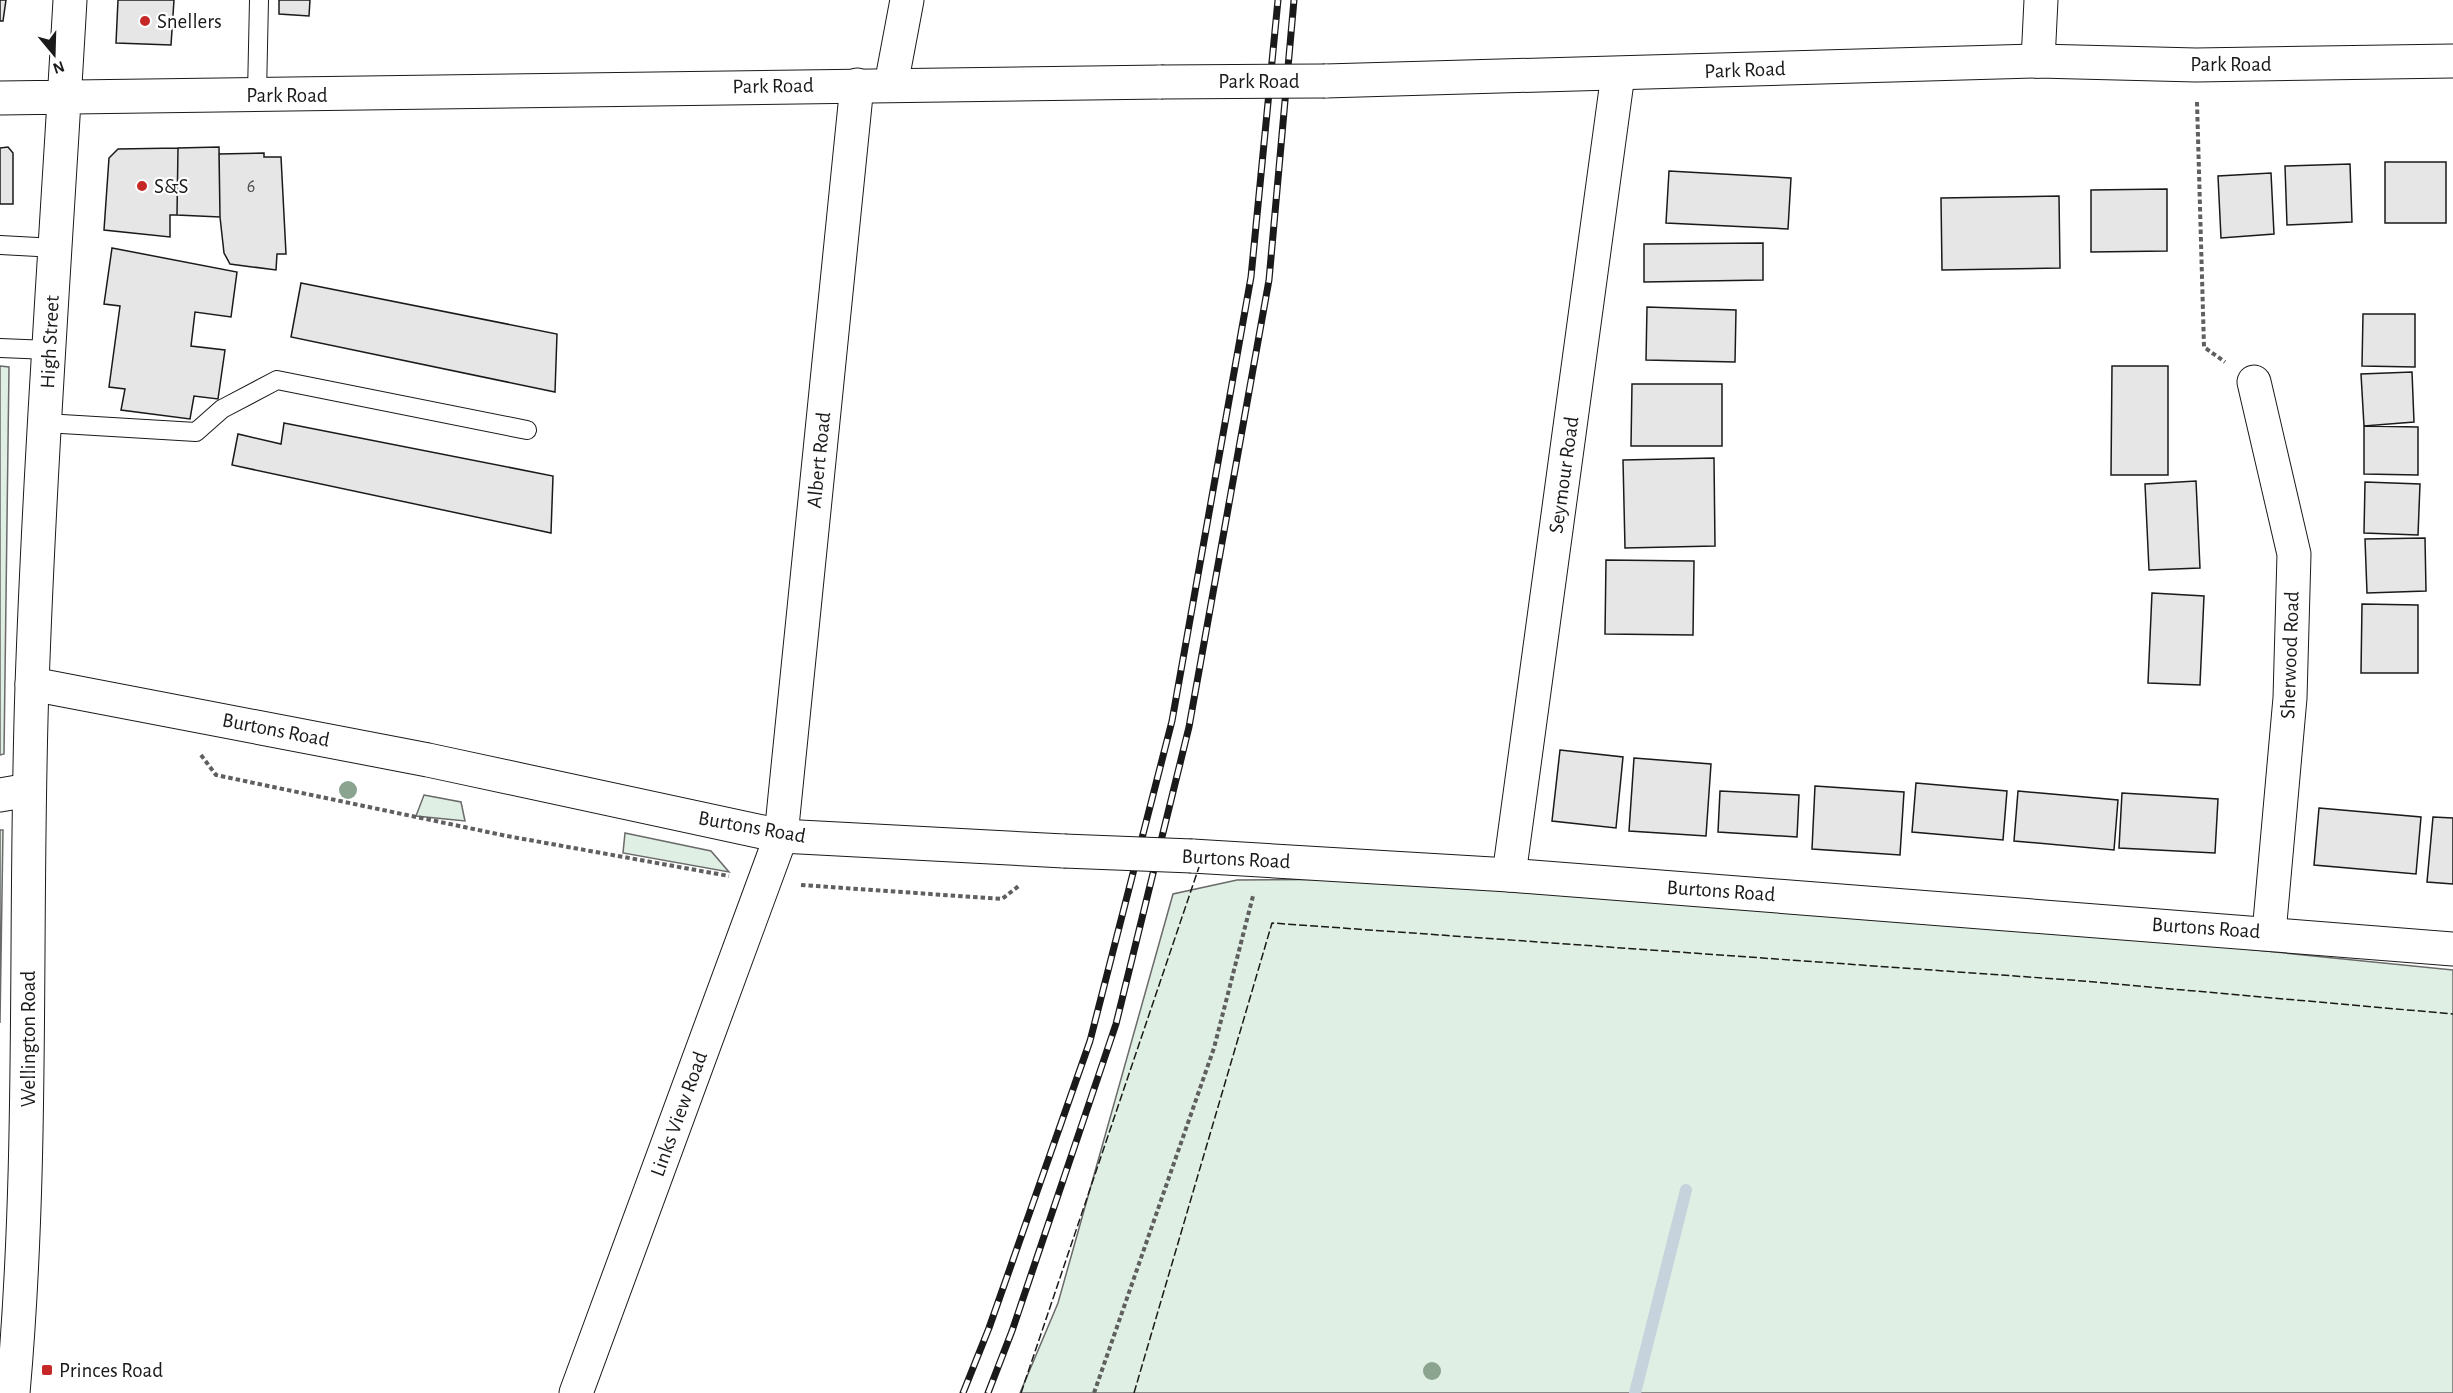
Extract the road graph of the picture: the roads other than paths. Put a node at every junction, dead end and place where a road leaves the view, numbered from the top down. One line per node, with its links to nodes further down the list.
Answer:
1 (70, 0): 11 (street, High Street)
2 (259, 0): 10 (lane)
3 (908, 0): 9 (street)
4 (2041, 0): 5 (street)
5 (2037, 61): 6 (street, Park Road); 7 (street, Park Road)
6 (2453, 61)
7 (1618, 74): 9 (street, Park Road, bridge); 23 (street, Seymour Road)
8 (857, 85): 9 (street, Park Road); 10 (street, Park Road); 22 (street, Albert Road)
9 (891, 85)
10 (257, 94): 11 (street, Park Road)
11 (64, 96): 12 (street, Park Road); 14 (street, High Street)
12 (0, 98)
13 (0, 245): 14 (lane)
14 (56, 248): 16 (street, High Street)
15 (0, 348): 16 (lane)
16 (49, 350): 18 (street, High Street)
17 (2254, 382): 24 (street, Sherwood Road)
18 (45, 423): 19 (lane); 20 (street, High Street)
19 (527, 430)
20 (32, 684): 21 (street, Wellington Road); 22 (street, Burtons Road)
21 (15, 793): 26 (street, Wellington Road)
22 (781, 836): 23 (street, Burtons Road, bridge); 28 (street, Links View Road)
23 (1509, 875): 24 (street, Burtons Road)
24 (2269, 933): 25 (street, Burtons Road)
25 (2453, 949)
26 (10, 1308): 27 (street, Wellington Road)
27 (13, 1393)
28 (576, 1393)

